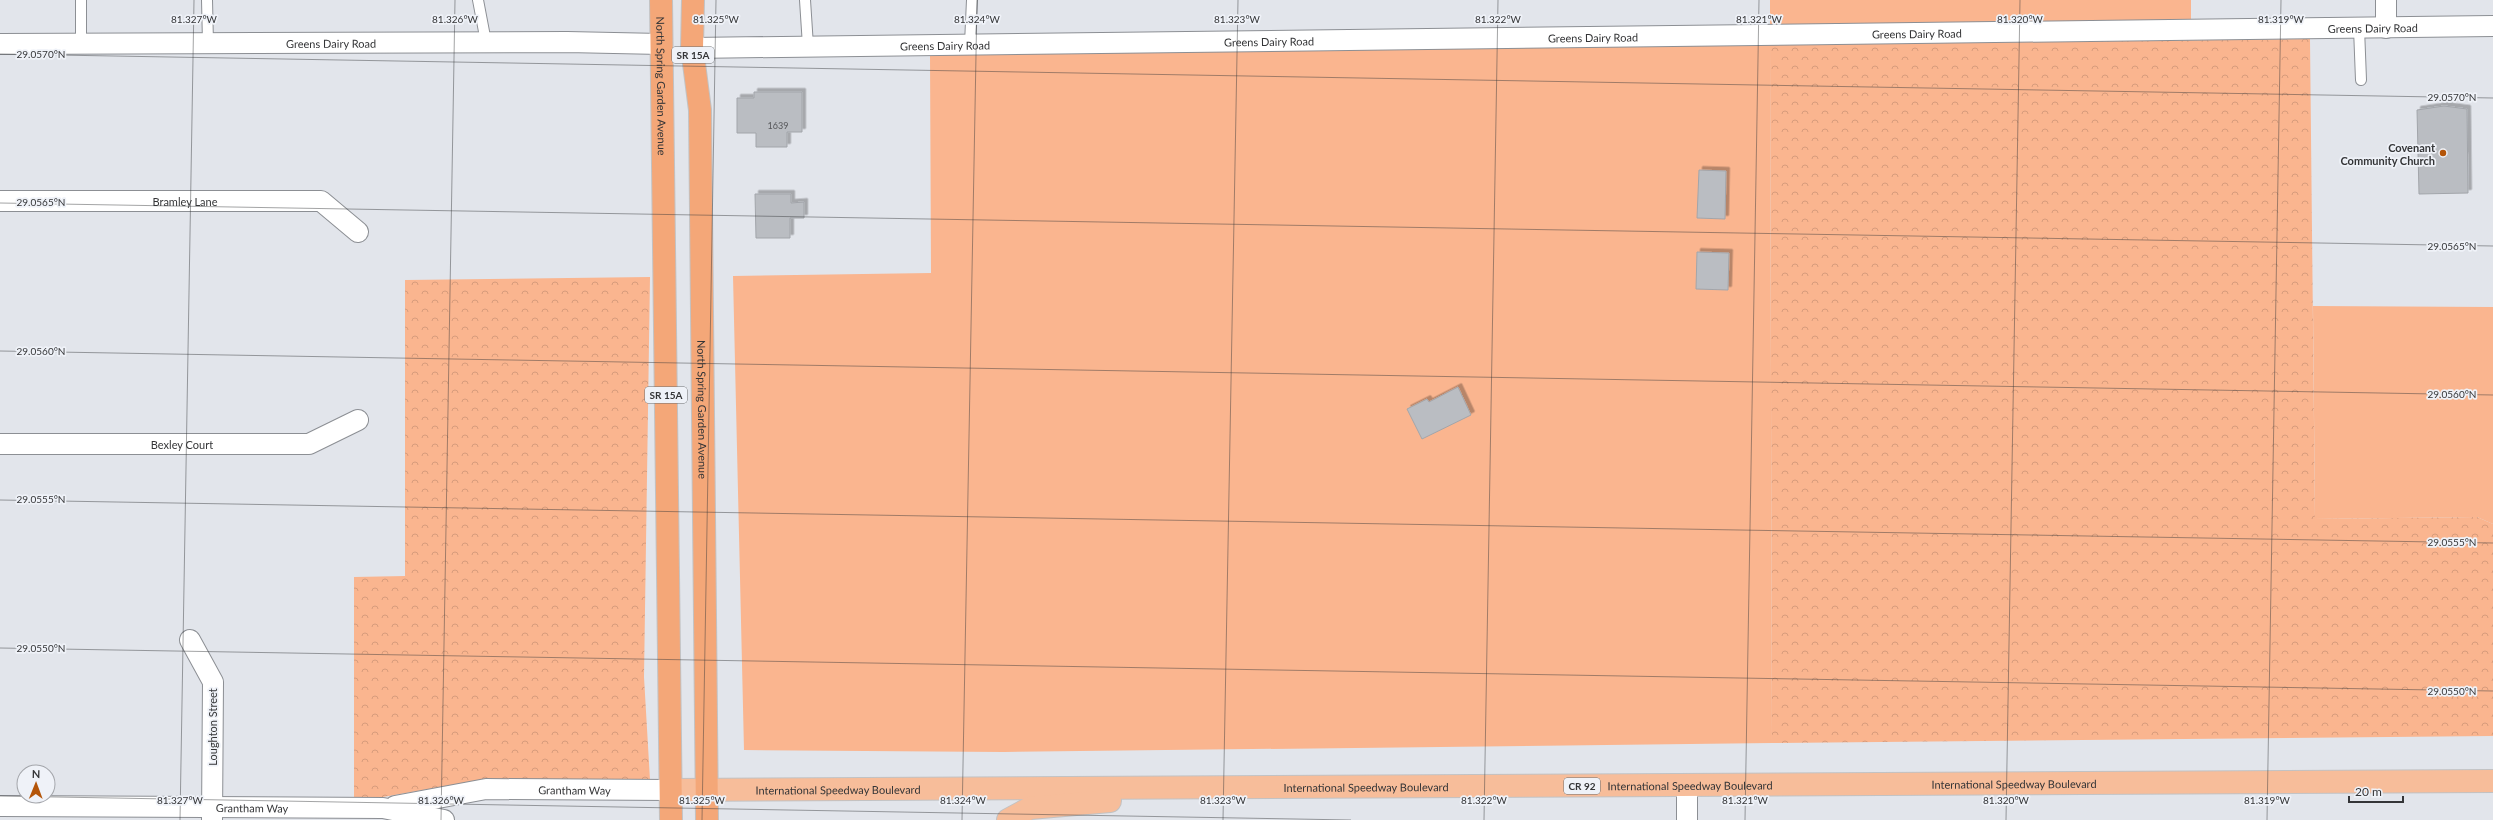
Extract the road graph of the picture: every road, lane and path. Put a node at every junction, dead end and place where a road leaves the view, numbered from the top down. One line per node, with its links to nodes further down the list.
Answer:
1 (81, 0): 16 (lane)
2 (207, 0): 14 (lane)
3 (478, 0): 13 (lane)
4 (661, 0): 17 (highway, North Spring Garden Avenue / SR 15A)
5 (673, 0): 20 (highway)
6 (693, 0): 20 (highway, North Spring Garden Avenue / SR 15A)
7 (805, 0): 19 (lane)
8 (972, 0): 18 (lane)
9 (2386, 0): 12 (street)
10 (2493, 26): 12 (street, Greens Dairy Road)
11 (2359, 28): 12 (street, Greens Dairy Road); 18 (street, Greens Dairy Road); 21 (lane)
12 (2386, 28)
13 (486, 42): 14 (street, Greens Dairy Road); 17 (street, Greens Dairy Road)
14 (208, 43): 16 (street, Greens Dairy Road)
15 (0, 44): 16 (street, Greens Dairy Road)
16 (81, 44)
17 (661, 44): 22 (highway); 31 (highway, North Spring Garden Avenue / SR 15A)
18 (970, 44): 19 (street, Greens Dairy Road)
19 (808, 46): 20 (street, Greens Dairy Road)
20 (692, 48): 22 (highway, North Spring Garden Avenue / SR 15A)
21 (2361, 80)
22 (700, 110): 32 (highway, North Spring Garden Avenue / SR 15A)
23 (0, 201): 24 (street, Bramley Lane)
24 (358, 232)
25 (358, 420): 26 (street, Bexley Court)
26 (0, 444)
27 (190, 640): 35 (street, Loughton Street)
28 (2493, 781): 29 (main road, International Speedway Boulevard / CR 92)
29 (1687, 785): 30 (main road, International Speedway Boulevard / CR 92); 40 (street)
30 (1266, 787): 32 (main road, International Speedway Boulevard / CR 92); 39 (main road)
31 (670, 790): 32 (main road, International Speedway Boulevard / CR 92); 34 (street, Grantham Way); 37 (highway, North Spring Garden Avenue / SR 15A)
32 (707, 790): 38 (highway, North Spring Garden Avenue / SR 15A)
33 (0, 806): 35 (street, Grantham Way)
34 (376, 812): 35 (street, Grantham Way); 36 (street, Grantham Way)
35 (212, 813)
36 (444, 820)
37 (671, 820)
38 (707, 820)
39 (1008, 820)
40 (1687, 820)

